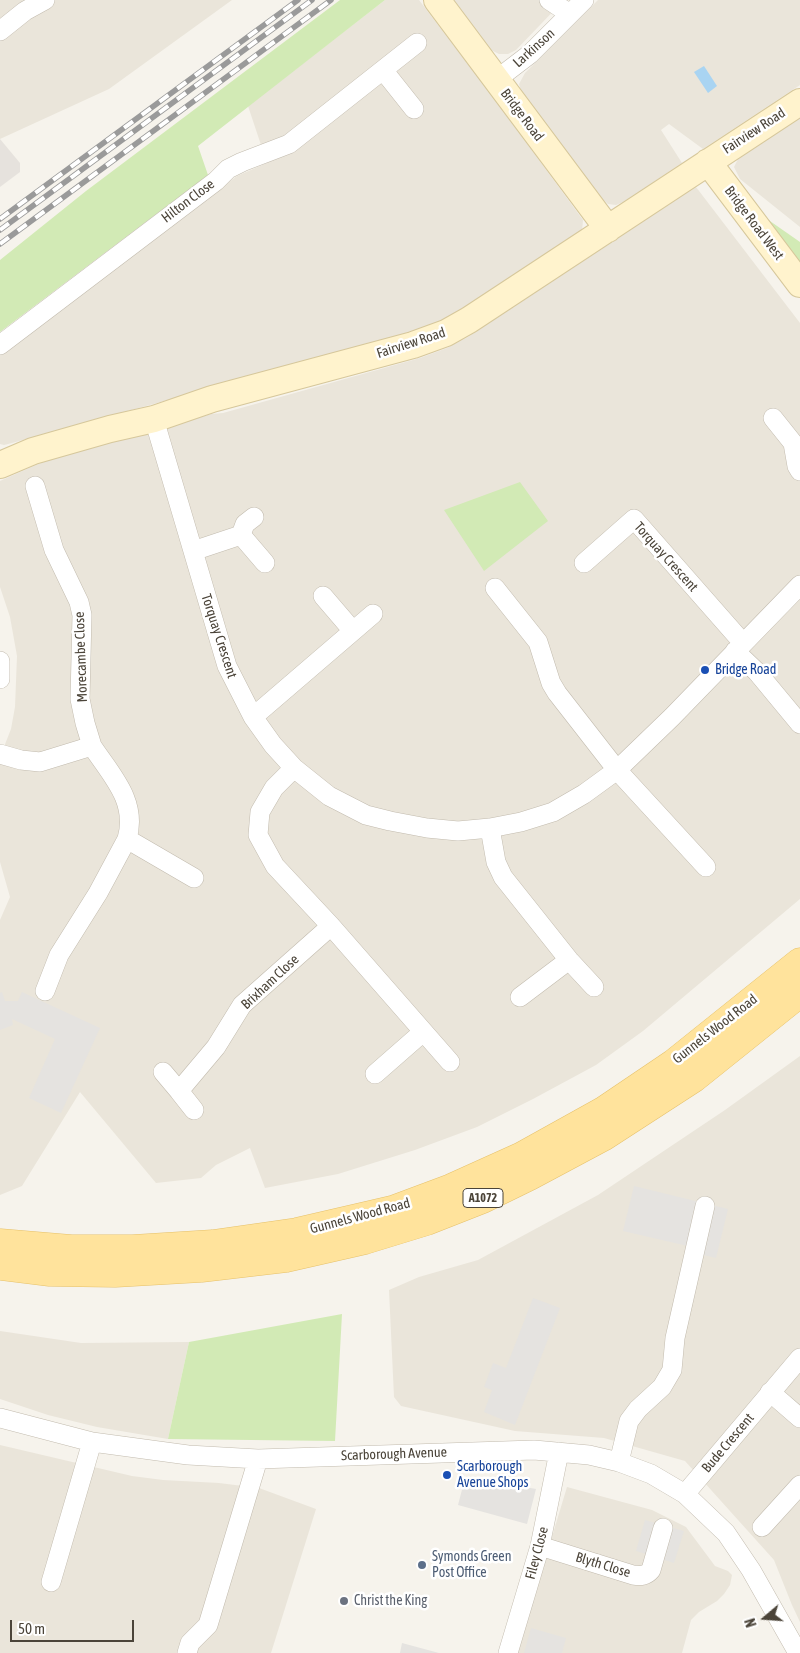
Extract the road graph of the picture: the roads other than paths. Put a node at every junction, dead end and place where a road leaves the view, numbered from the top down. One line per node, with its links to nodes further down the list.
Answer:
1 (45, 0): 6 (street)
2 (437, 0): 9 (street, Bridge Road)
3 (549, 0): 5 (street)
4 (584, 0): 5 (street, Larkinson)
5 (570, 14): 9 (street, Larkinson)
6 (0, 31)
7 (417, 43): 8 (street, Hilton Close)
8 (383, 70): 11 (street); 15 (street, Hilton Close)
9 (496, 80): 13 (street, Bridge Road)
10 (800, 102): 12 (street, Fairview Road)
11 (414, 109)
12 (708, 162): 13 (street, Fairview Road); 14 (street, Bridge Road West)
13 (608, 229): 17 (street, Fairview Road)
14 (800, 284)
15 (0, 345)
16 (773, 418): 19 (street)
17 (154, 419): 18 (street, Fairview Road); 23 (street, Torquay Crescent)
18 (0, 465)
19 (800, 471)
20 (35, 486): 36 (street, Morecambe Close)
21 (254, 516): 22 (street)
22 (241, 535): 23 (street); 24 (street)
23 (193, 551): 34 (street, Torquay Crescent)
24 (266, 562)
25 (584, 563): 31 (street, Torquay Crescent)
26 (495, 588): 39 (street)
27 (794, 591): 31 (street, Torquay Crescent)
28 (323, 596): 30 (street)
29 (372, 614): 30 (street)
30 (353, 631): 34 (street)
31 (739, 647): 35 (street, Torquay Crescent); 39 (street, Torquay Crescent)
32 (0, 661): 33 (street)
33 (0, 679)
34 (253, 717): 38 (street, Torquay Crescent)
35 (800, 724)
36 (92, 746): 37 (street); 41 (street, Morecambe Close)
37 (0, 754)
38 (294, 768): 40 (street, Torquay Crescent); 44 (street)
39 (617, 770): 40 (street, Torquay Crescent); 42 (street)
40 (490, 828): 45 (street)
41 (127, 839): 43 (street); 48 (street, Morecambe Close)
42 (706, 866)
43 (194, 878)
44 (331, 926): 51 (street); 55 (street, Brixham Close)
45 (569, 960): 47 (street); 50 (street)
46 (800, 962): 58 (main road, Gunnels Wood Road / A1072)
47 (594, 988)
48 (45, 990)
49 (800, 993): 59 (main road, Gunnels Wood Road / A1072)
50 (520, 997)
51 (423, 1032): 52 (street); 54 (street)
52 (450, 1062)
53 (163, 1072): 55 (street)
54 (375, 1074)
55 (179, 1091): 56 (street)
56 (194, 1110)
57 (705, 1206): 67 (street)
58 (0, 1243)
59 (0, 1266)
60 (800, 1358): 61 (street, Bude Crescent)
61 (770, 1392): 63 (street); 69 (street, Bude Crescent)
62 (0, 1418): 64 (street, Scarborough Avenue)
63 (800, 1418)
64 (92, 1442): 66 (street, Scarborough Avenue); 73 (street)
65 (559, 1452): 66 (street, Scarborough Avenue); 67 (street, Scarborough Avenue); 72 (street, Filey Close)
66 (258, 1459): 74 (street)
67 (619, 1462): 69 (street, Scarborough Avenue)
68 (800, 1485): 70 (street)
69 (685, 1494): 76 (street, Scarborough Avenue)
70 (762, 1527)
71 (663, 1528): 72 (street, Blyth Close)
72 (540, 1546): 75 (street, Filey Close)
73 (51, 1582)
74 (187, 1653)
75 (508, 1653)
76 (798, 1653)

